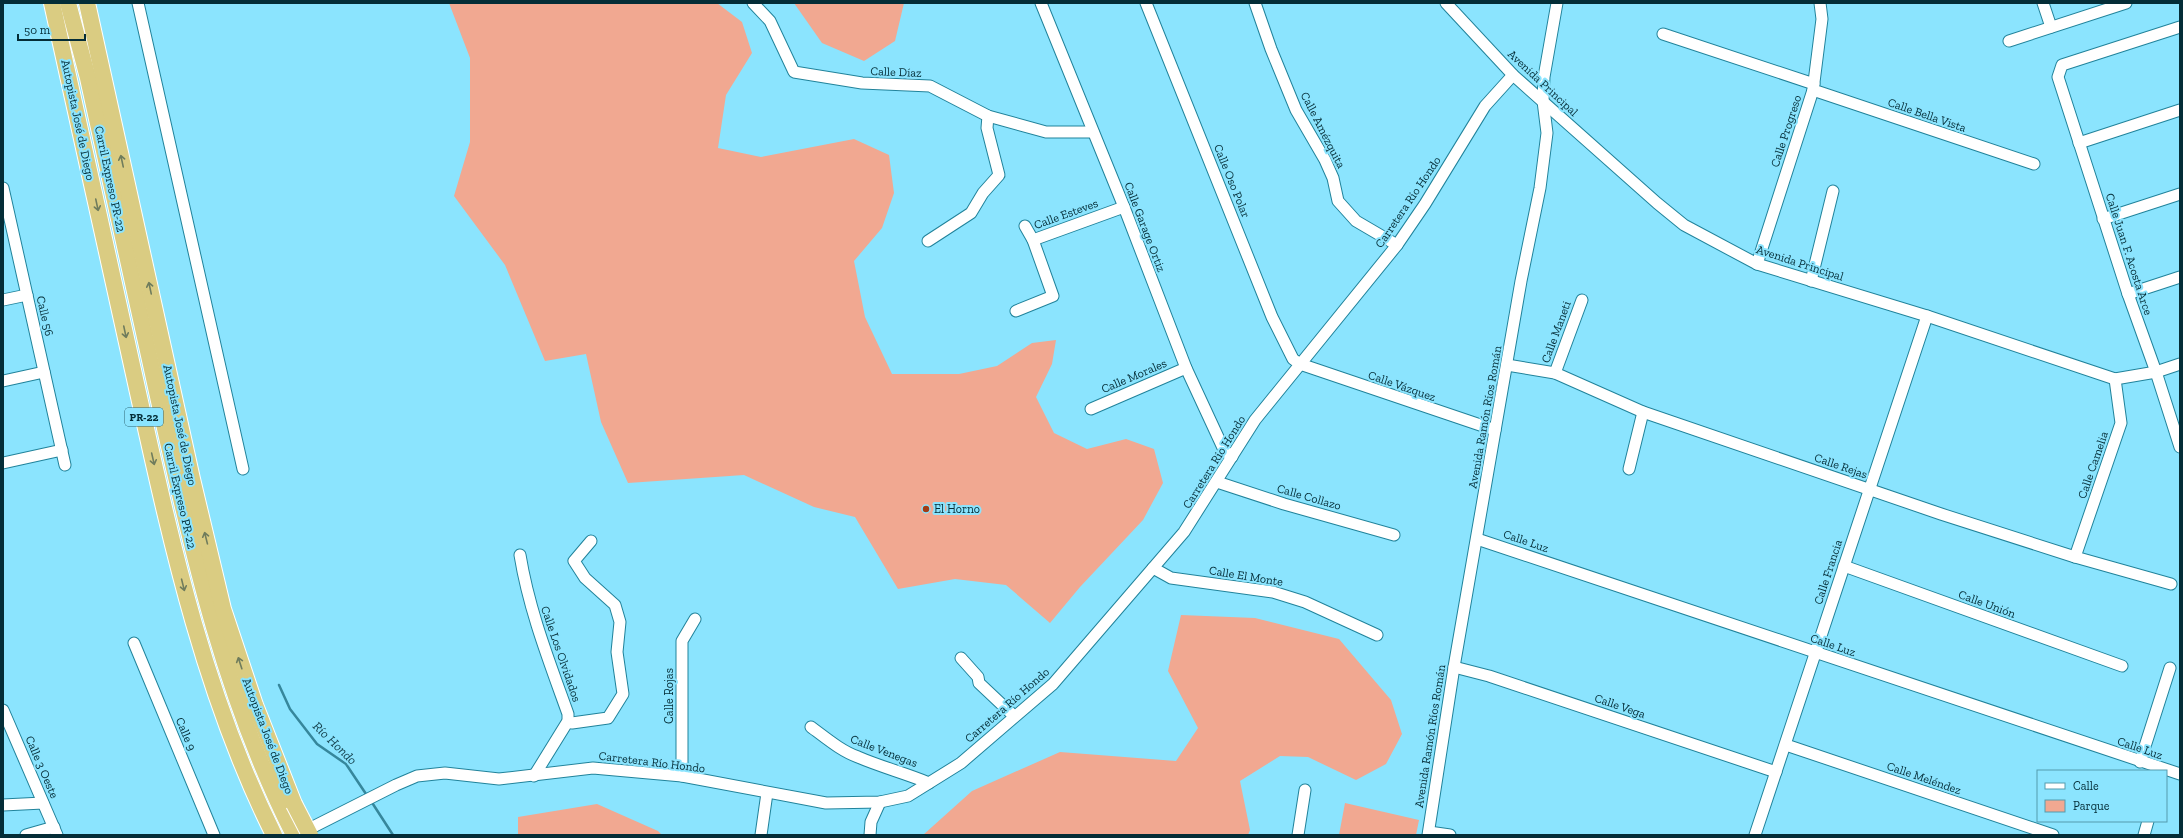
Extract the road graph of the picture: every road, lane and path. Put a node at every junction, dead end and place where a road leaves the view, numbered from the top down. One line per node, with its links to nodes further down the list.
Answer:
1 (52, 3): 104 (highway, Autopista José de Diego / PR-22, one-way to 104)
2 (68, 3): 20 (highway, Carril Expreso PR-22)
3 (74, 3): 20 (highway, Carril Expreso PR-22)
4 (87, 3): 102 (highway, Autopista José de Diego / PR-22, one-way to 4)
5 (138, 3): 64 (street)
6 (753, 3): 24 (street, Calle Díaz)
7 (1041, 3): 25 (street, Calle Garage Ortiz)
8 (1146, 3): 47 (street, Calle Oso Polar)
9 (1255, 3): 37 (street, Calle Amézquita)
10 (1446, 3): 19 (street, Avenida Principal)
11 (1557, 3): 22 (street, Avenida Ramón Ríos Román)
12 (1820, 3): 21 (street, Calle Progreso)
13 (2043, 3): 15 (street)
14 (2126, 3): 15 (street)
15 (2051, 27): 18 (street)
16 (2180, 27): 26 (street, Calle Juan F. Acosta Arce)
17 (1663, 34): 21 (street, Calle Bella Vista)
18 (2009, 41)
19 (1513, 75): 22 (street, Avenida Principal); 37 (street, Carretera Río Hondo)
20 (88, 78): 102 (highway, Carril Expreso PR-22)
21 (1813, 87): 27 (street, Calle Bella Vista); 38 (street, Calle Progreso)
22 (1543, 101): 38 (street, Avenida Principal); 49 (street, Avenida Ramón Ríos Román)
23 (2180, 110): 26 (street)
24 (988, 116): 25 (street, Calle Díaz); 36 (street)
25 (1093, 132): 31 (street, Calle Garage Ortiz)
26 (2079, 143): 33 (street, Calle Juan F. Acosta Arce)
27 (2034, 164)
28 (3, 188): 32 (street, Calle 56)
29 (1834, 191): 40 (street)
30 (2180, 194): 33 (street)
31 (1124, 207): 35 (street, Calle Esteves); 50 (street, Calle Garage Ortiz)
32 (6, 218): 42 (street, Calle 56)
33 (2104, 218): 41 (street, Calle Juan F. Acosta Arce)
34 (1025, 226): 35 (street, Calle Esteves)
35 (1033, 240): 45 (street)
36 (928, 241)
37 (1397, 245): 47 (street, Carretera Río Hondo)
38 (1757, 264): 40 (street, Avenida Principal)
39 (2180, 277): 41 (street)
40 (1811, 281): 46 (street, Avenida Principal)
41 (2128, 294): 52 (street, Calle Juan F. Acosta Arce)
42 (27, 295): 43 (street); 51 (street, Calle 56)
43 (3, 300)
44 (1582, 300): 53 (street, Calle Maneti)
45 (1016, 311)
46 (1927, 316): 54 (street, Avenida Principal); 67 (street, Calle Francia)
47 (1300, 364): 58 (street, Calle Vázquez); 61 (street, Carretera Río Hondo)
48 (2180, 364): 52 (street, Avenida Principal)
49 (1507, 365): 53 (street, Calle Rejas); 58 (street, Avenida Ramón Ríos Román)
50 (1186, 368): 56 (street, Calle Morales); 61 (street, Calle Garage Ortiz)
51 (44, 372): 55 (street); 60 (street, Calle 56)
52 (2156, 372): 54 (street, Avenida Principal); 59 (street, Calle Juan F. Acosta Arce)
53 (1555, 374): 57 (street, Calle Rejas)
54 (2115, 379): 72 (street, Calle Camelia)
55 (3, 382)
56 (1092, 409)
57 (1643, 412): 65 (street); 67 (street, Calle Rejas)
58 (1495, 430): 69 (street, Avenida Ramón Ríos Román)
59 (2180, 447)
60 (62, 450): 62 (street); 63 (street, Calle 56)
61 (1232, 457): 66 (street, Carretera Río Hondo)
62 (3, 463)
63 (66, 465)
64 (243, 469)
65 (1629, 469)
66 (1217, 482): 68 (street, Calle Collazo); 74 (street, Carretera Río Hondo)
67 (1870, 490): 72 (street, Calle Rejas); 73 (street, Calle Francia)
68 (1394, 535)
69 (1477, 539): 79 (street, Calle Luz); 82 (street, Avenida Ramón Ríos Román)
70 (591, 541): 86 (street)
71 (520, 555): 86 (street, Calle Los Olvidados)
72 (2074, 557): 75 (street, Calle Rejas)
73 (1844, 566): 79 (street, Calle Francia); 81 (street, Calle Unión)
74 (1153, 568): 77 (street, Calle El Monte); 85 (street, Carretera Río Hondo)
75 (2171, 584)
76 (695, 619): 95 (street, Calle Rojas)
77 (1377, 635)
78 (134, 643): 108 (street, Calle 9)
79 (1815, 652): 88 (street, Calle Francia); 89 (street, Calle Luz)
80 (962, 658): 85 (street)
81 (2122, 666)
82 (1454, 667): 92 (street, Calle Vega); 106 (street, Avenida Ramón Ríos Román)
83 (2170, 668): 89 (street)
84 (3, 710): 100 (street, Calle 3 Oeste)
85 (1014, 716): 96 (street, Carretera Río Hondo)
86 (568, 721): 94 (street, Calle Los Olvidados)
87 (811, 727): 96 (street, Calle Venegas)
88 (1786, 745): 92 (street, Calle Francia); 117 (street, Calle Meléndez)
89 (2140, 762): 90 (street, Calle Luz)
90 (2164, 770)
91 (2167, 771): 93 (street, Calle Luz)
92 (1776, 772): 116 (street, Calle Francia)
93 (2180, 774)
94 (534, 776): 95 (street, Carretera Río Hondo); 110 (street, Carretera Río Hondo)
95 (682, 776): 98 (street, Carretera Río Hondo)
96 (929, 783): 99 (street, Carretera Río Hondo)
97 (1305, 790): 114 (street)
98 (767, 793): 99 (street, Carretera Río Hondo); 112 (street)
99 (880, 802): 113 (street)
100 (43, 803): 101 (street); 105 (street, Calle 3 Oeste)
101 (3, 805)
102 (288, 808): 109 (highway); 111 (highway, Autopista José de Diego / PR-22, bridge)
103 (2148, 822): 118 (street)
104 (271, 828)
105 (56, 831): 107 (street)
106 (1429, 833): 115 (street)
107 (26, 835)
108 (214, 835)
109 (294, 835)
110 (297, 835)
111 (310, 835)
112 (761, 835)
113 (870, 835)
114 (1298, 835)
115 (1450, 835)
116 (1755, 835)
117 (2053, 835)
118 (2144, 835)

